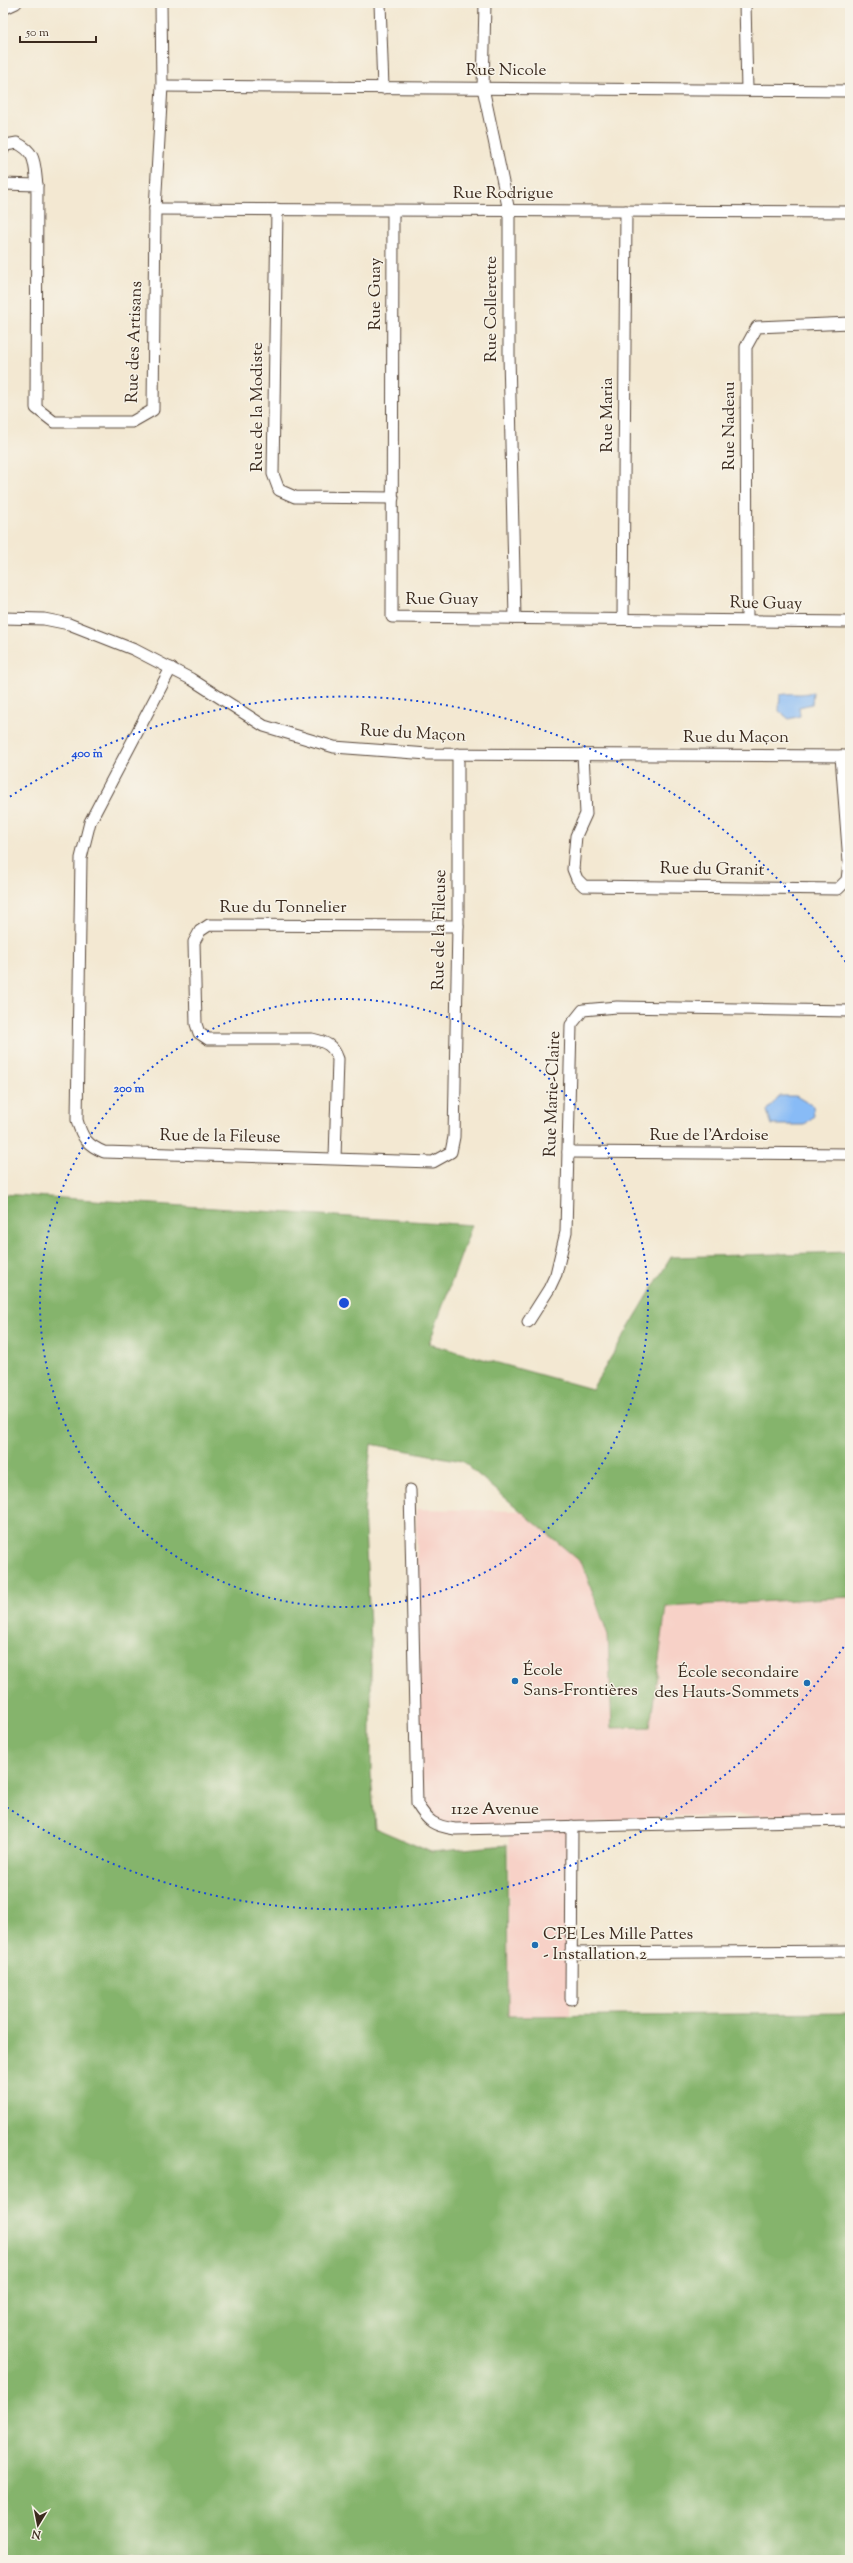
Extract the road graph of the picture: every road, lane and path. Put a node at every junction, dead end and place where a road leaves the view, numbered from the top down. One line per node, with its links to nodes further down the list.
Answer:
1 (16, 3): 6 (street)
2 (161, 3): 7 (street, Rue des Artisans)
3 (380, 3): 8 (street)
4 (485, 3): 9 (street, Rue Collerette)
5 (745, 3): 10 (street)
6 (3, 9)
7 (162, 86): 8 (street, Rue Nicole); 15 (street, Rue des Artisans)
8 (383, 88): 9 (street, Rue Nicole)
9 (483, 88): 10 (street, Rue Nicole); 18 (street, Rue Collerette)
10 (747, 90): 11 (street, Rue Nicole)
11 (850, 91)
12 (3, 150): 14 (street, Rue des Artisans)
13 (3, 184): 14 (street)
14 (37, 185): 15 (street, Rue des Artisans)
15 (155, 209): 16 (street, Rue Rodrigue)
16 (277, 209): 17 (street, Rue Rodrigue); 22 (street, Rue de la Modiste)
17 (393, 210): 18 (street, Rue Rodrigue); 22 (street, Rue Guay)
18 (509, 211): 19 (street, Rue Rodrigue); 24 (street, Rue Collerette)
19 (626, 211): 20 (street, Rue Rodrigue); 25 (street, Rue Maria)
20 (850, 212)
21 (850, 323): 26 (street, Rue Nadeau)
22 (393, 498): 24 (street, Rue Guay)
23 (3, 618): 28 (street, Rue du Maçon)
24 (515, 618): 25 (street, Rue Guay)
25 (623, 618): 26 (street, Rue Guay)
26 (747, 620): 27 (street, Rue Guay)
27 (850, 622)
28 (171, 668): 29 (street, Rue du Maçon); 36 (street, Rue de la Fileuse)
29 (458, 754): 30 (street, Rue du Maçon); 32 (street, Rue de la Fileuse)
30 (583, 754): 31 (street, Rue du Maçon); 31 (street, Rue du Granit)
31 (846, 756)
32 (458, 926): 36 (street, Rue de la Fileuse); 36 (street, Rue du Tonnelier)
33 (850, 1011): 34 (street, Rue Marie-Claire)
34 (568, 1152): 35 (street, Rue de l'Ardoise); 37 (street, Rue Marie-Claire)
35 (850, 1154)
36 (335, 1158)
37 (528, 1322)
38 (410, 1490): 40 (street, 112e Avenue)
39 (850, 1820): 40 (street, 112e Avenue)
40 (572, 1826): 42 (street)
41 (850, 1951): 42 (street)
42 (570, 1953): 43 (street)
43 (571, 1999)

